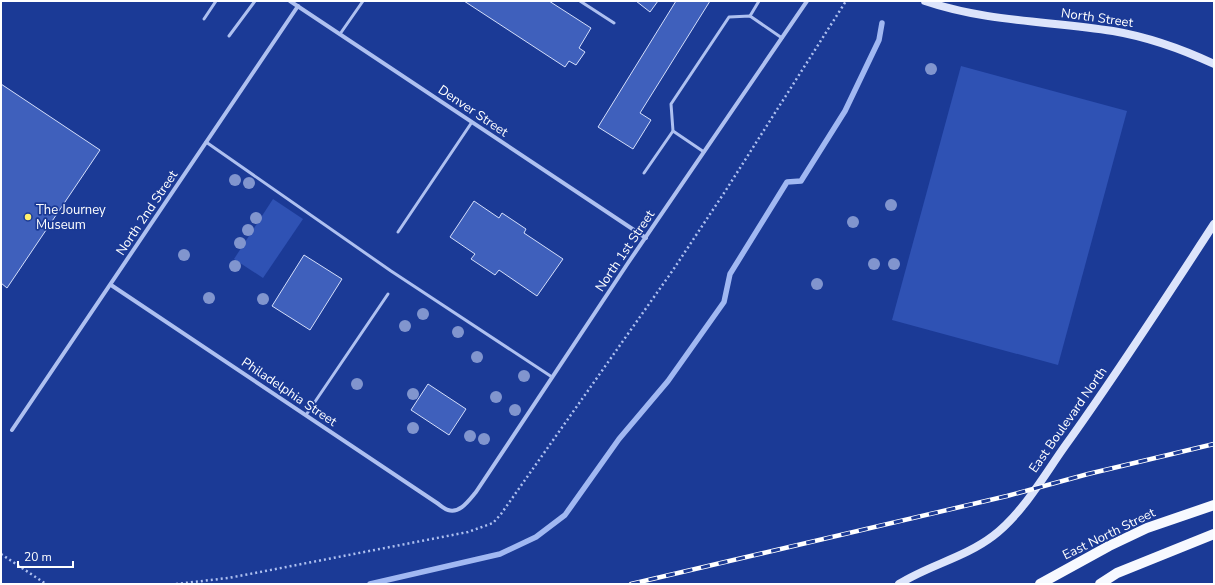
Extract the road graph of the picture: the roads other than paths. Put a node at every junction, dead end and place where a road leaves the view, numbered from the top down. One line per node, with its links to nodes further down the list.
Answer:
1 (216, 1): 11 (lane)
2 (255, 1): 14 (lane)
3 (290, 1): 9 (street, Denver Street)
4 (363, 1): 13 (lane)
5 (580, 1): 12 (lane)
6 (760, 1): 10 (lane)
7 (807, 1): 15 (street, North 1st Street)
8 (925, 1): 16 (street, North Street)
9 (298, 6): 13 (street, Denver Street); 19 (street, North 2nd Street)
10 (750, 16): 15 (lane); 18 (lane)
11 (204, 19)
12 (614, 23)
13 (340, 34): 17 (street, Denver Street)
14 (229, 36)
15 (782, 38): 20 (street, North 1st Street)
16 (1214, 64)
17 (472, 122): 23 (lane); 24 (street, Denver Street)
18 (673, 131): 20 (lane); 21 (lane)
19 (206, 142): 25 (street, North 2nd Street); 27 (lane)
20 (704, 152): 24 (street, North 1st Street)
21 (644, 173)
22 (1214, 224): 34 (street, East Boulevard North)
23 (398, 232)
24 (646, 238): 27 (street, North 1st Street)
25 (111, 285): 28 (street, Philadelphia Street); 29 (street, North 2nd Street)
26 (388, 294): 28 (lane)
27 (552, 377): 31 (street, North 1st Street)
28 (306, 415): 31 (street, Philadelphia Street)
29 (12, 430)
30 (1214, 505): 33 (main road, East North Street)
31 (457, 510)
32 (1214, 534): 35 (main road)
33 (1042, 583)
34 (899, 584)
35 (1100, 584)

